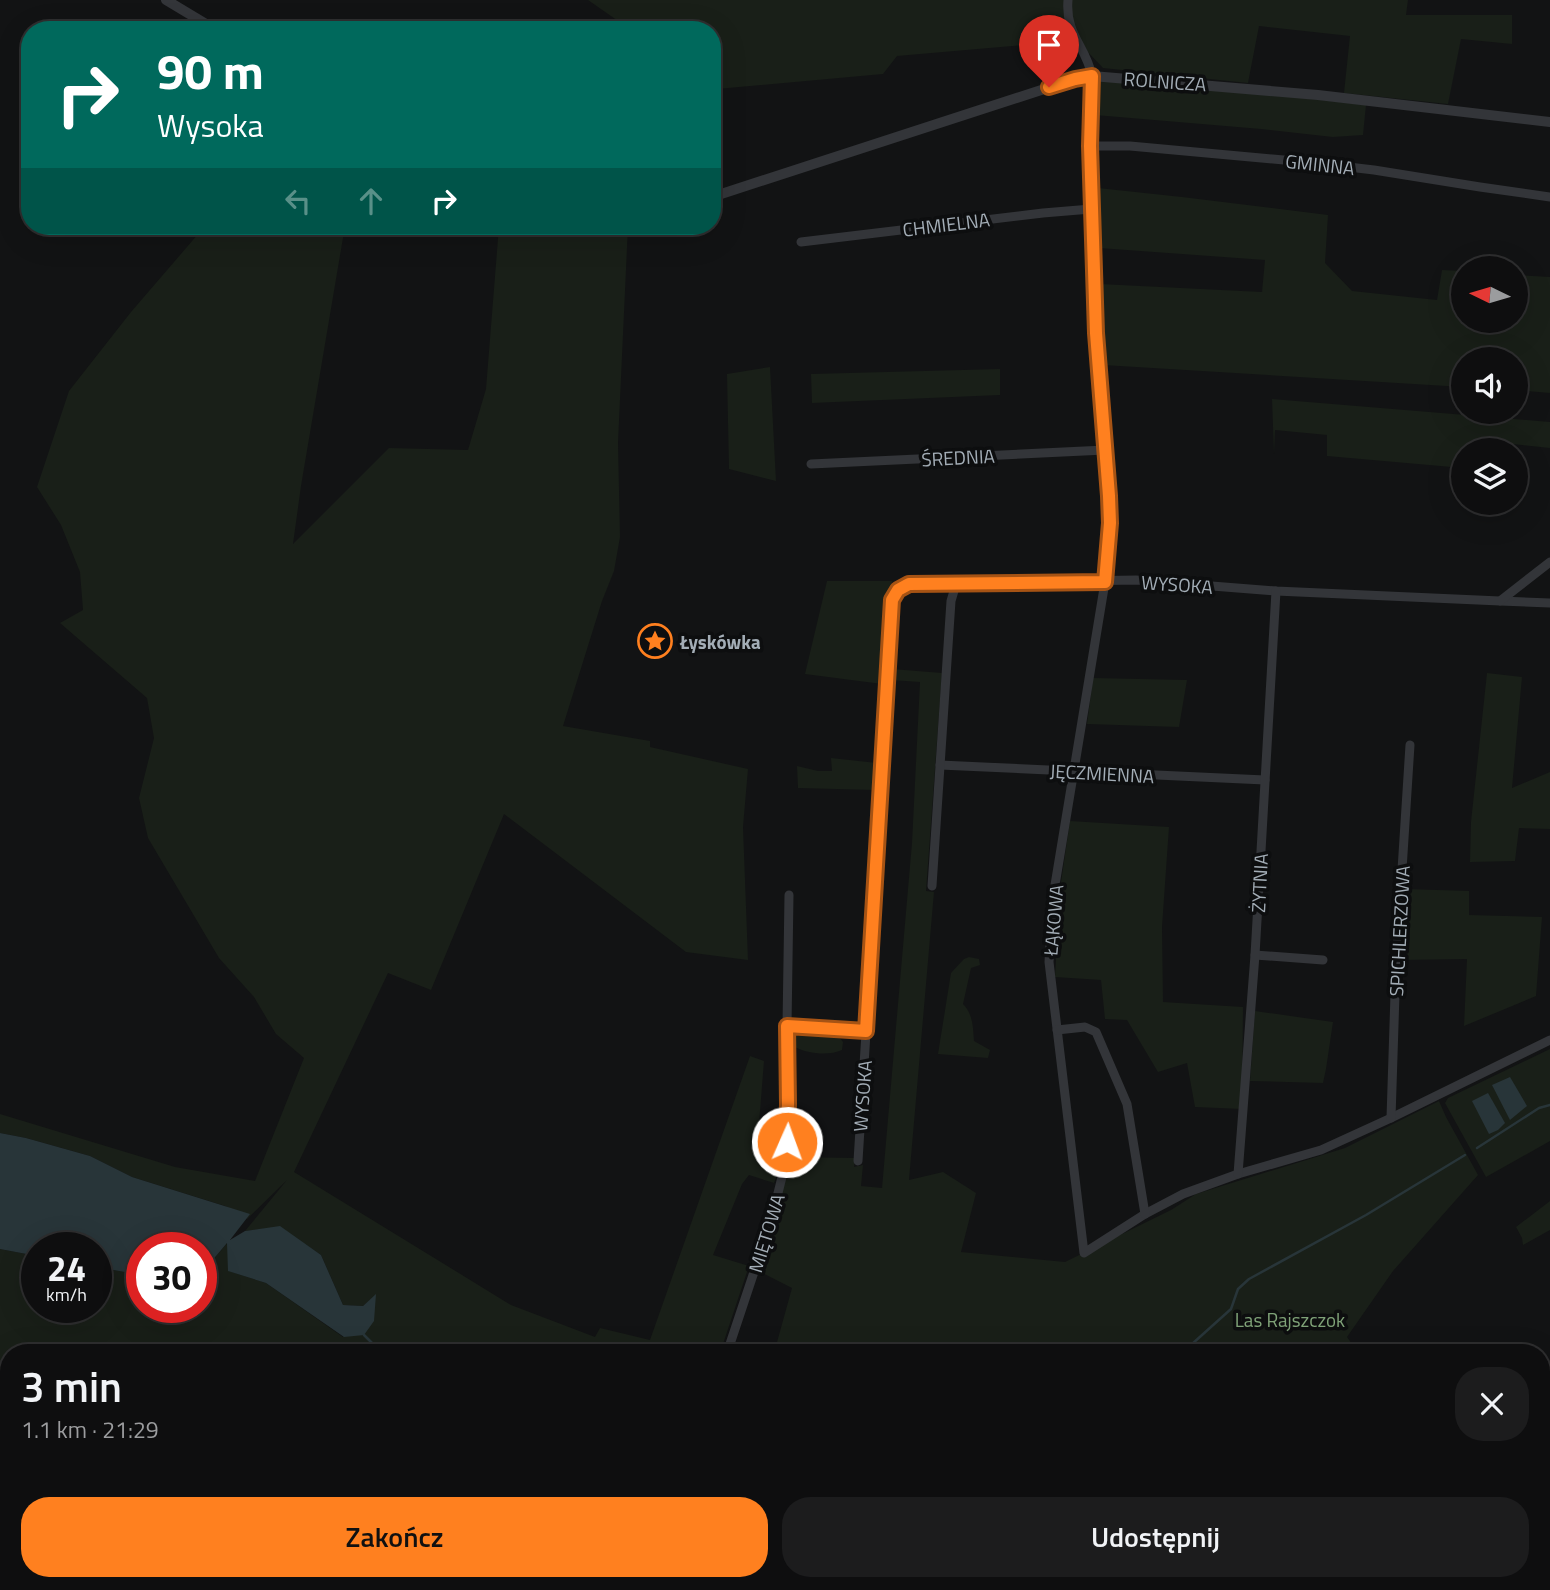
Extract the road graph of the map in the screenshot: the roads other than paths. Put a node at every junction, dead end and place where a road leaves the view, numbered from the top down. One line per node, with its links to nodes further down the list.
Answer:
1 (166, 0): 3 (street)
2 (1068, 0): 4 (street)
3 (201, 21)
4 (1092, 76): 5 (street, ROLNICZA); 6 (street, ŁĄKOWA); 7 (street, ROLNICZA)
5 (1550, 122)
6 (1090, 146): 8 (street, GMINNA); 9 (street, ŁĄKOWA)
7 (721, 194)
8 (1550, 197)
9 (1091, 209): 10 (street, CHMIELNA); 11 (street, ŁĄKOWA)
10 (801, 242)
11 (1105, 450): 12 (street, ŚREDNIA); 14 (street, ŁĄKOWA)
12 (811, 464)
13 (1550, 562): 17 (street)
14 (1105, 582): 15 (street, WYSOKA); 16 (street, WYSOKA); 21 (street, ŁĄKOWA)
15 (956, 584): 20 (street); 29 (street, WYSOKA)
16 (1276, 591): 17 (street, WYSOKA); 22 (street, ŻYTNIA)
17 (1500, 601): 18 (street, WYSOKA)
18 (1550, 603)
19 (1410, 745): 31 (street, SPICHLERZOWA)
20 (940, 765): 21 (street, JĘCZMIENNA); 23 (street)
21 (1073, 772): 22 (street, JĘCZMIENNA); 28 (street, ŁĄKOWA)
22 (1265, 780): 25 (street, ŻYTNIA)
23 (932, 886)
24 (789, 895): 27 (street, MIĘTOWA)
25 (1255, 955): 26 (street); 33 (street, ŻYTNIA)
26 (1323, 960)
27 (787, 1026): 29 (street); 35 (street, MIĘTOWA)
28 (1057, 1030): 34 (street); 34 (street, ŁĄKOWA)
29 (866, 1031): 32 (street, WYSOKA)
30 (1550, 1040): 31 (street, ŁĄKOWA)
31 (1391, 1118): 33 (street, ŁĄKOWA)
32 (858, 1161)
33 (1238, 1174): 34 (street, ŁĄKOWA)
34 (1145, 1214)
35 (730, 1344)

